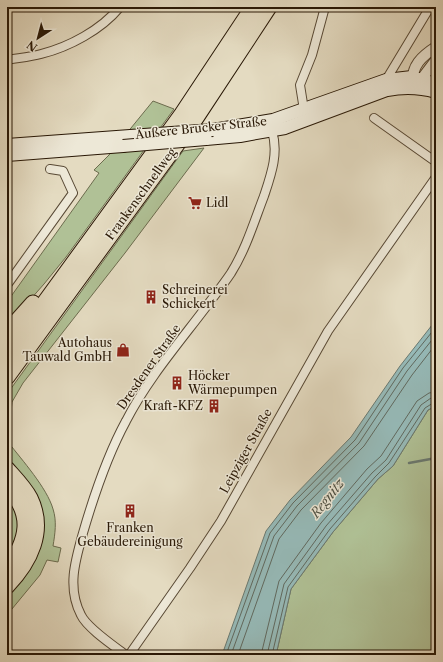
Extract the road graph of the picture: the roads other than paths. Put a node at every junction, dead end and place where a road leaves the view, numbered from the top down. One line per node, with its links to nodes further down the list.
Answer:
1 (120, 7): 7 (street)
2 (253, 7): 22 (highway, Frankenschnellweg)
3 (269, 7): 26 (highway, Frankenschnellweg)
4 (325, 7): 13 (street)
5 (430, 7): 9 (street)
6 (436, 47): 10 (street)
7 (7, 60)
8 (436, 60): 10 (street)
9 (386, 80): 10 (main road, Äußere Brucker Straße); 13 (main road, Äußere Brucker Straße)
10 (416, 81): 11 (main road, Äußere Brucker Straße); 12 (main road); 15 (main road, Äußere Brucker Straße)
11 (436, 84)
12 (436, 92)
13 (304, 110): 16 (main road, Äußere Brucker Straße)
14 (374, 118): 19 (street)
15 (272, 131): 16 (main road, Äußere Brucker Straße); 33 (street, Dresdener Straße)
16 (209, 134): 17 (main road, Äußere Brucker Straße, bridge); 18 (main road, Äußere Brucker Straße, bridge)
17 (7, 145)
18 (7, 155)
19 (436, 162)
20 (50, 169): 23 (street)
21 (436, 177): 33 (street, Leipziger Straße)
22 (72, 264): 24 (highway); 25 (highway, Frankenschnellweg)
23 (7, 285)
24 (7, 332)
25 (7, 354)
26 (22, 357): 27 (highway, Frankenschnellweg); 28 (highway)
27 (7, 377)
28 (7, 385)
29 (7, 469): 32 (highway)
30 (7, 487): 31 (highway)
31 (7, 569)
32 (7, 586)
33 (127, 655)

